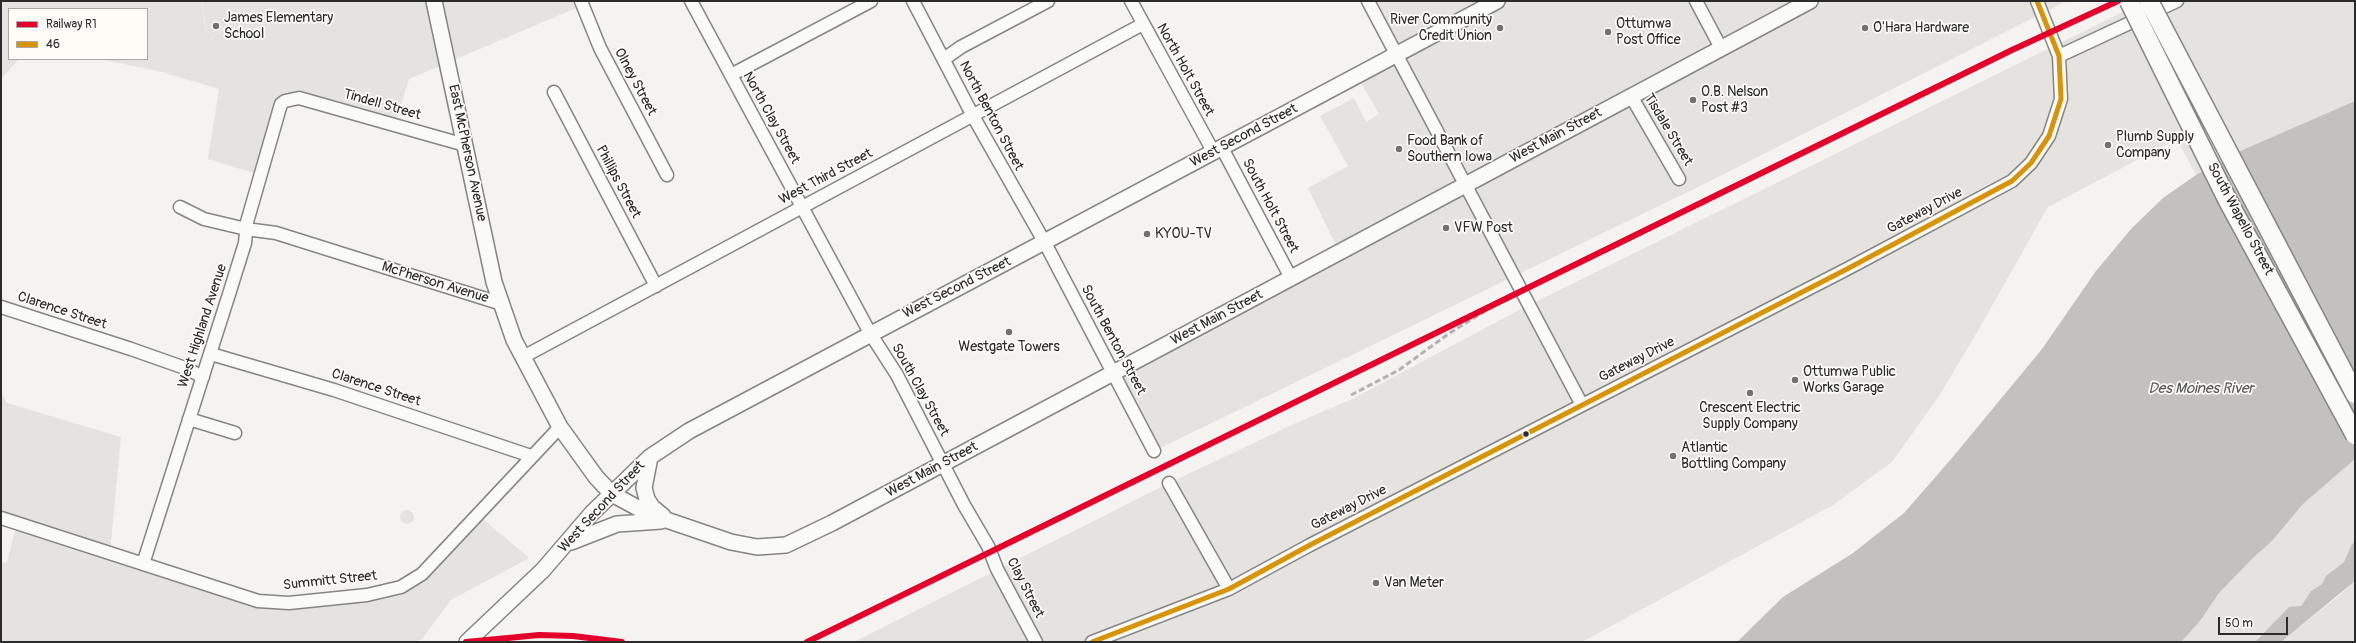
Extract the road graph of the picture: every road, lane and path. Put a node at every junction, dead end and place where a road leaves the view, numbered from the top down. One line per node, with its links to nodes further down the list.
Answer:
1 (434, 1): 27 (main road, East McPherson Avenue)
2 (581, 1): 29 (street, Olney Street)
3 (691, 1): 22 (street, North Clay Street)
4 (870, 1): 22 (street)
5 (913, 1): 21 (street, North Benton Street)
6 (1048, 1): 16 (street)
7 (1131, 1): 17 (street, North Holt Street)
8 (1368, 1): 19 (street)
9 (1497, 1): 19 (main road, West Second Street)
10 (1696, 1): 18 (street)
11 (1810, 1): 18 (main road, West Main Street)
12 (2036, 1): 20 (street, Gateway Drive)
13 (2129, 1): 50 (highway, South Wapello Street, bridge)
14 (2148, 1): 45 (highway, South Wapello Street, bridge)
15 (2177, 1): 20 (street)
16 (1033, 4): 21 (street)
17 (1143, 24): 26 (street, West Third Street); 28 (street, North Holt Street)
18 (1721, 48): 24 (main road, West Main Street)
19 (1395, 56): 28 (main road, West Second Street); 31 (street)
20 (2060, 56): 46 (street, Gateway Drive)
21 (944, 59): 26 (street, North Benton Street)
22 (730, 75): 33 (street, North Clay Street)
23 (554, 92): 37 (street, Phillips Street)
24 (1630, 96): 30 (street, Tisdale Street); 31 (main road, West Main Street)
25 (290, 99): 27 (street, Tindell Street); 34 (street, West Highland Avenue)
26 (972, 116): 33 (street, West Third Street); 35 (street, North Benton Street)
27 (465, 145): 38 (main road, East McPherson Avenue)
28 (1218, 151): 35 (main road, West Second Street); 36 (street, South Holt Street)
29 (668, 175)
30 (1679, 179)
31 (1465, 184): 36 (main road, West Main Street); 46 (street)
32 (180, 207): 34 (street, McPherson Avenue)
33 (803, 207): 37 (street, West Third Street); 40 (street, North Clay Street)
34 (246, 229): 38 (street, McPherson Avenue); 41 (street, West Highland Avenue)
35 (1045, 243): 40 (main road, West Second Street); 43 (street, South Benton Street)
36 (1291, 278): 43 (main road, West Main Street)
37 (656, 286): 42 (street, West Third Street)
38 (502, 304): 42 (main road, McPherson Avenue)
39 (1, 307): 44 (street, Clarence Street)
40 (870, 333): 53 (main road, West Second Street); 54 (street, South Clay Street)
41 (210, 354): 44 (street, West Highland Avenue); 52 (street, Clarence Street)
42 (523, 357): 48 (main road, McPherson Avenue)
43 (1113, 374): 51 (street, South Benton Street); 54 (main road, West Main Street)
44 (203, 377): 47 (street, West Highland Avenue)
45 (2355, 394)
46 (1582, 405): 62 (street, Gateway Drive)
47 (189, 419): 49 (street); 61 (street, West Highland Avenue)
48 (560, 427): 52 (street, Summitt Street); 56 (main road, McPherson Avenue)
49 (235, 433)
50 (2355, 435)
51 (1154, 451)
52 (531, 456): 61 (street, Summitt Street)
53 (650, 457): 56 (main road, West Second Street); 59 (main road)
54 (943, 464): 57 (street, South Clay Street); 59 (main road, West Main Street)
55 (1169, 483): 62 (street)
56 (612, 494): 59 (main road, West Main Street); 60 (main road, West Second Street)
57 (964, 505): 64 (street, Clay Street)
58 (1, 518): 61 (street, Summitt Street)
59 (670, 521): 60 (main road)
60 (567, 543): 63 (main road, West Second Street)
61 (143, 564)
62 (1229, 589): 65 (street, Gateway Drive)
63 (467, 642)
64 (1036, 642)
65 (1092, 642)

